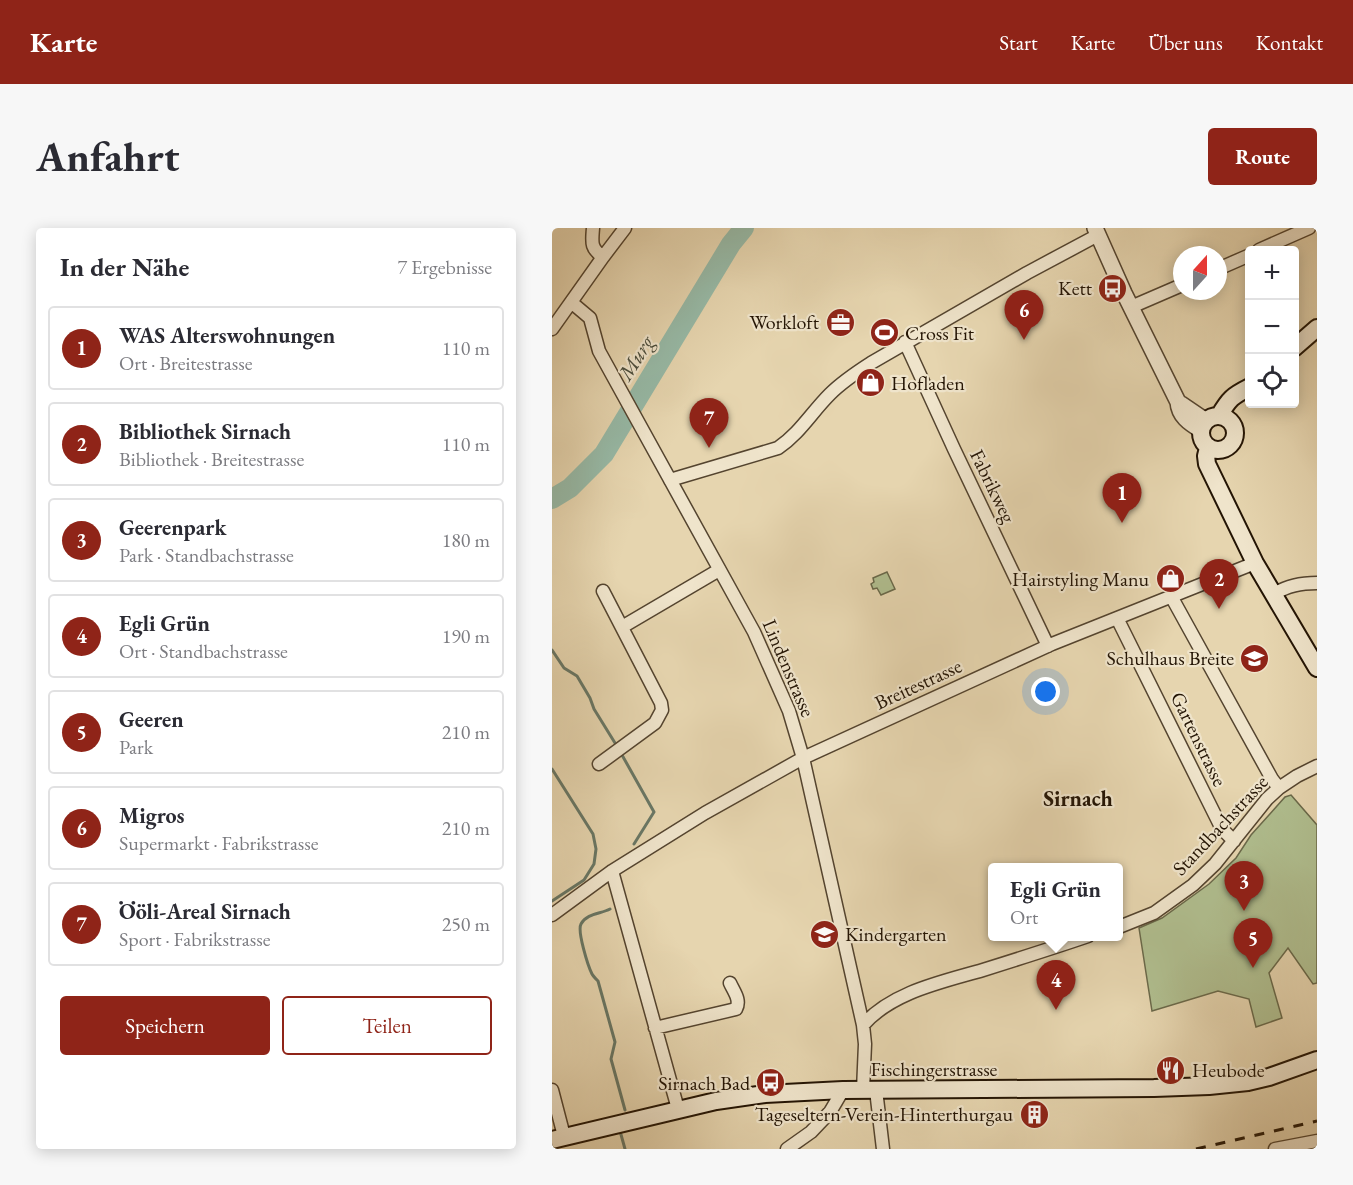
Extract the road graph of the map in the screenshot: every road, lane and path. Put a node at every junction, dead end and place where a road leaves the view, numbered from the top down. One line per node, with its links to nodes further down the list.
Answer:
1 (593, 228): 6 (street)
2 (625, 228): 6 (street)
3 (1309, 228): 5 (street)
4 (1096, 232): 11 (street); 14 (street)
5 (1268, 246)
6 (603, 256): 10 (street)
7 (1245, 257): 8 (street)
8 (1227, 265)
9 (1173, 289): 11 (street)
10 (571, 302): 13 (street); 19 (street, Lindenstrasse)
11 (1131, 308): 17 (street)
12 (1317, 328): 15 (main road)
13 (552, 329)
14 (905, 342): 19 (street); 28 (street, Fabrikweg)
15 (1299, 344)
16 (1245, 395): 17 (main road)
17 (1214, 422): 18 (main road); 18 (main road)
18 (1214, 449): 20 (main road)
19 (670, 480): 21 (street, Lindenstrasse)
20 (1256, 563): 24 (main road); 25 (street, Breitestrasse)
21 (719, 570): 27 (street); 30 (street, Lindenstrasse)
22 (1317, 583): 24 (street)
23 (603, 591): 27 (street)
24 (1273, 594): 29 (main road)
25 (1171, 596): 26 (street, Breitestrasse); 33 (street)
26 (1117, 618): 28 (street, Breitestrasse); 34 (street, Gartenstrasse)
27 (622, 627): 31 (street)
28 (1048, 646): 30 (street, Breitestrasse)
29 (1317, 668)
30 (803, 758): 35 (street, Breitestrasse); 40 (street, Lindenstrasse)
31 (599, 764)
32 (1317, 766): 33 (street, Standbachstrasse)
33 (1279, 788): 34 (street, Standbachstrasse)
34 (1234, 841): 37 (street, Standbachstrasse)
35 (612, 871): 36 (street, Breitestrasse); 41 (street)
36 (552, 915)
37 (1123, 925)
38 (1072, 941): 40 (street)
39 (730, 983): 41 (street)
40 (863, 1025): 45 (street, Lindenstrasse)
41 (655, 1028): 46 (street)
42 (1317, 1060): 45 (main road, Fischingerstrasse)
43 (552, 1090): 47 (street)
44 (843, 1090): 45 (main road, Fischingerstrasse); 46 (main road, Fischingerstrasse); 49 (street)
45 (870, 1090): 50 (street, Lindenstrasse)
46 (678, 1109): 47 (main road, Fischingerstrasse)
47 (558, 1138)
48 (1317, 1141): 51 (street)
49 (787, 1149)
50 (883, 1149)
51 (1275, 1149)

